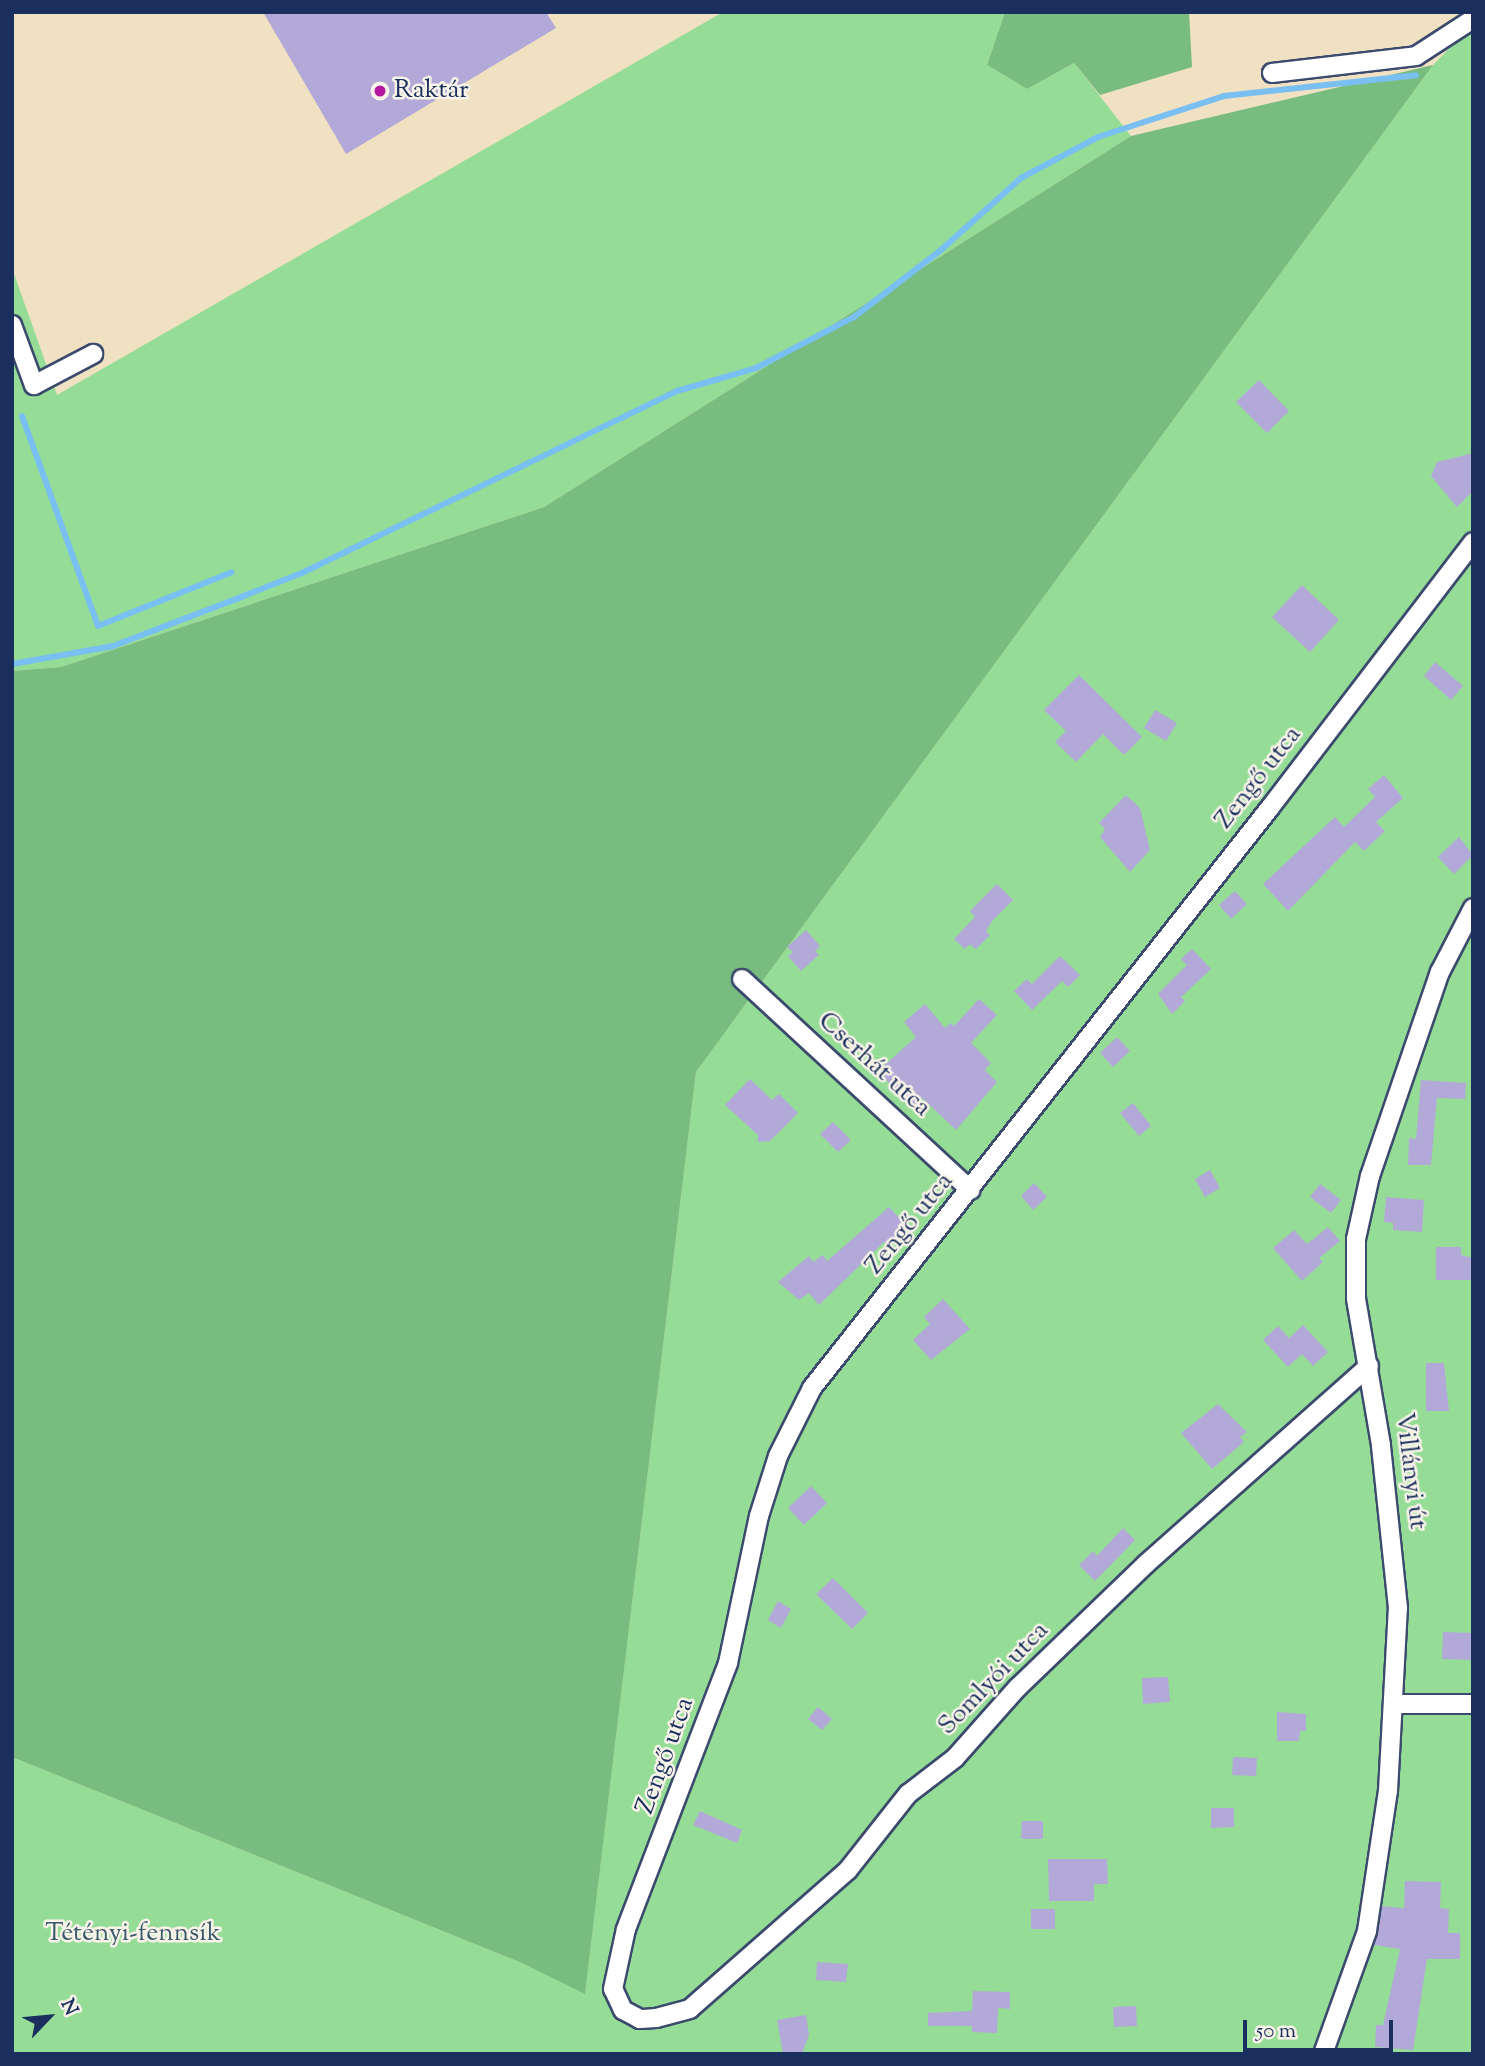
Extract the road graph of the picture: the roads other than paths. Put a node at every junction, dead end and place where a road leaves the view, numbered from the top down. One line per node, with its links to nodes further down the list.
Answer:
1 (1473, 19): 2 (street)
2 (1272, 73)
3 (12, 325): 4 (street)
4 (93, 354)
5 (1473, 542): 8 (street, Zengő utca)
6 (1473, 908): 9 (street, Villányi út)
7 (742, 979): 8 (street, Cserhát utca)
8 (971, 1190): 12 (street, Zengő utca)
9 (1368, 1366): 10 (street, Villányi út); 12 (street, Somlyói utca)
10 (1394, 1704): 11 (street); 13 (street, Villányi út)
11 (1473, 1704)
12 (656, 2018)
13 (1323, 2054)

